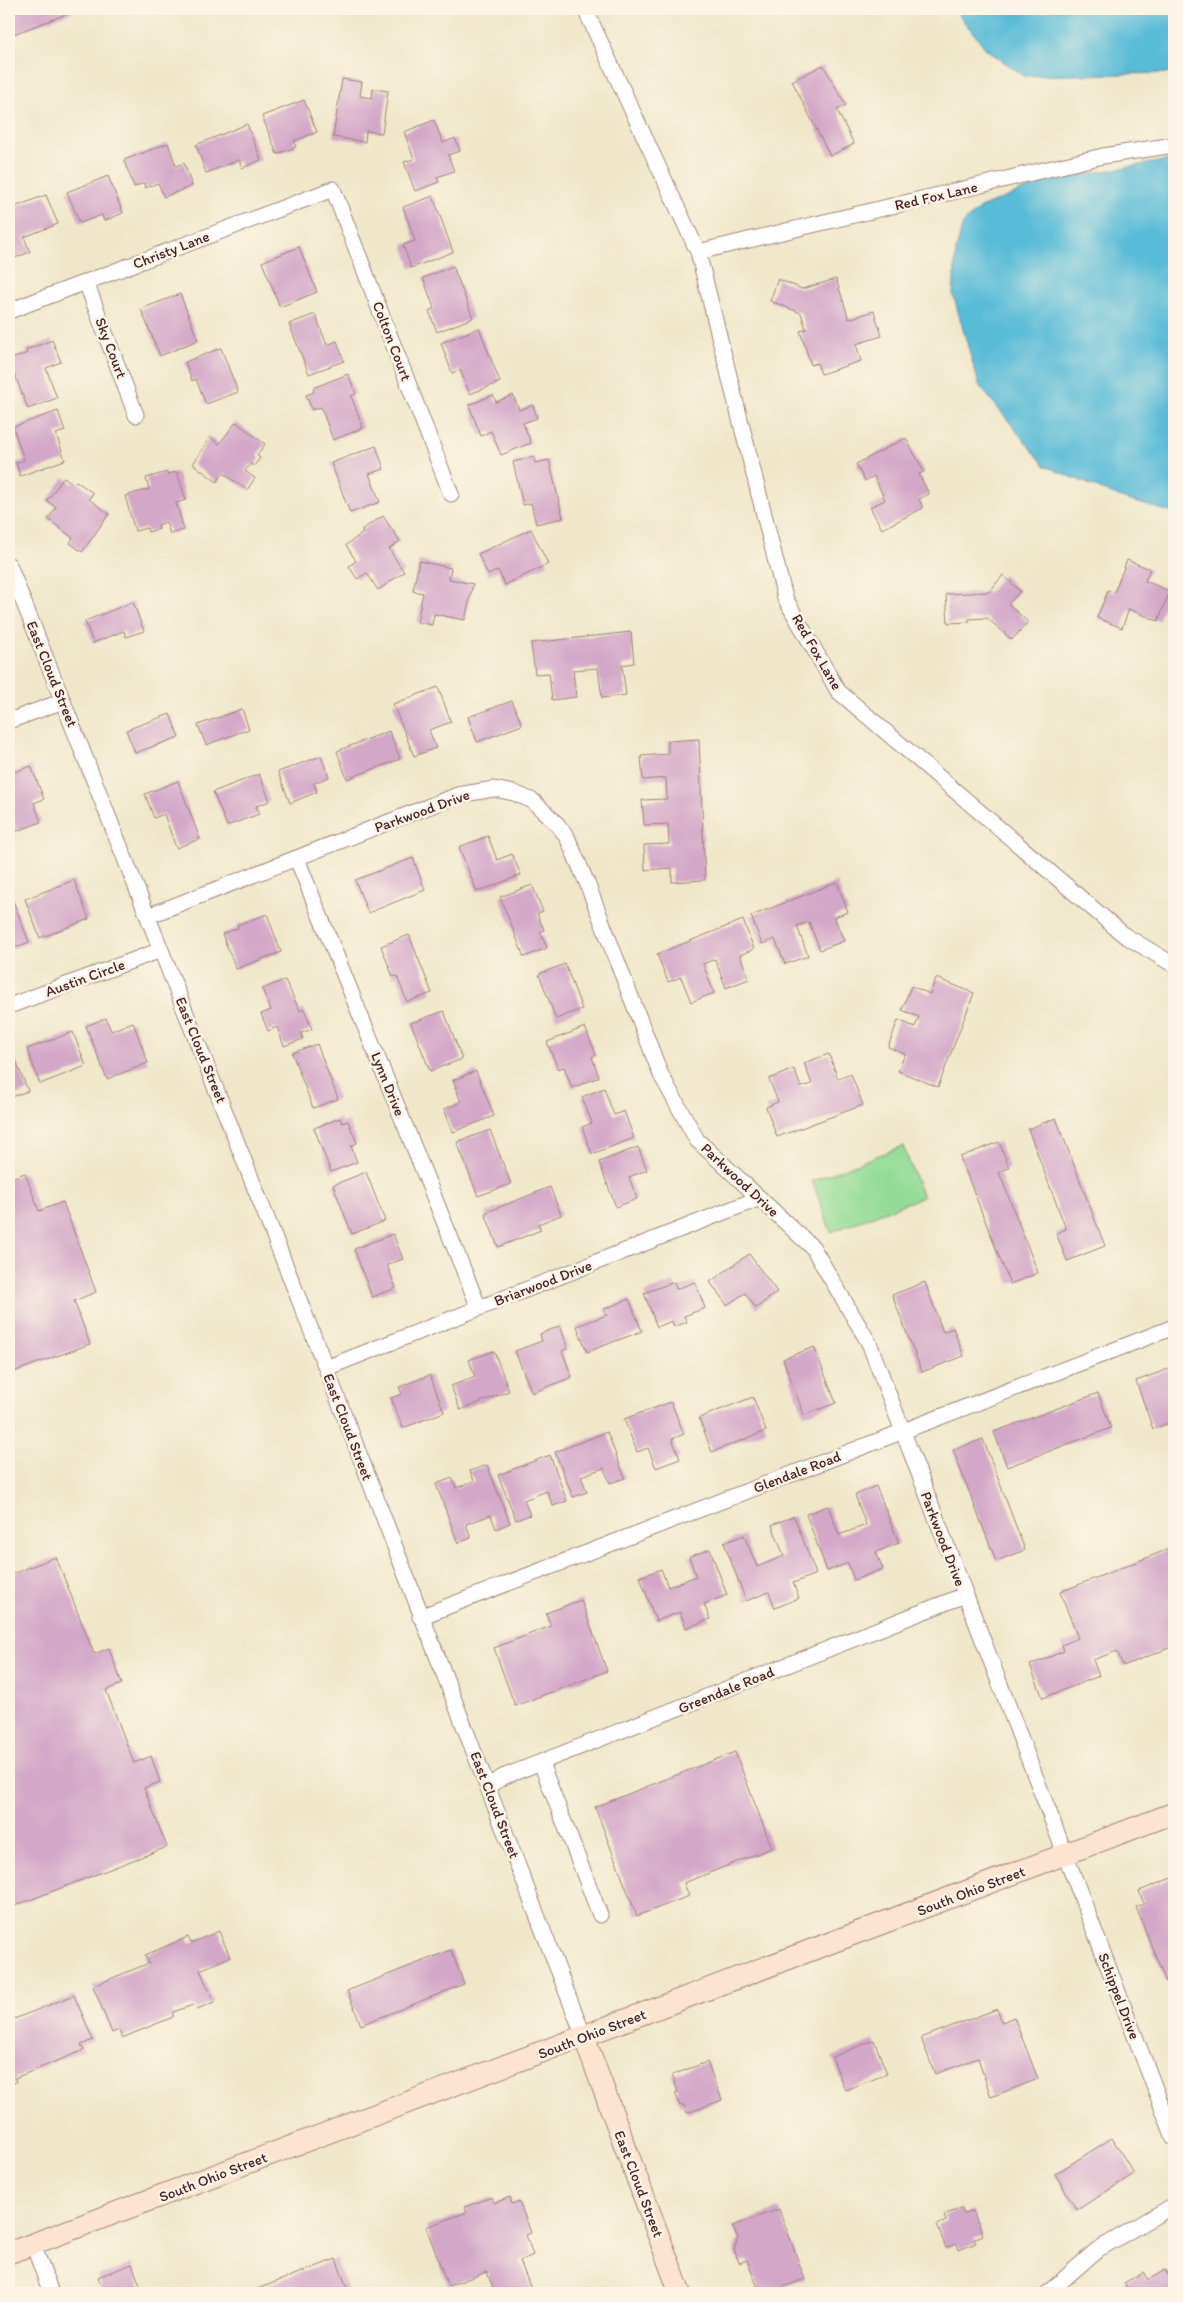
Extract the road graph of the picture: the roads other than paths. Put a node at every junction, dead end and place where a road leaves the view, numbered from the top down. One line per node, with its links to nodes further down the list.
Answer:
1 (585, 9): 4 (street, Red Fox Lane)
2 (1174, 145): 4 (street, Red Fox Lane)
3 (333, 189): 5 (street, Christy Lane); 8 (street, Colton Court)
4 (698, 252): 15 (street, Red Fox Lane)
5 (86, 282): 6 (street, Christy Lane); 7 (street, Sky Court)
6 (9, 311)
7 (136, 415)
8 (451, 494)
9 (9, 565): 10 (street, East Cloud Street)
10 (63, 701): 11 (street); 13 (street, East Cloud Street)
11 (9, 721)
12 (297, 859): 13 (street, Parkwood Drive); 17 (street, Parkwood Drive); 18 (street, Lynn Drive)
13 (148, 916): 14 (street, East Cloud Street)
14 (161, 950): 16 (street, Austin Circle); 20 (street, East Cloud Street)
15 (1174, 965)
16 (9, 1006)
17 (760, 1198): 18 (street, Briarwood Drive); 21 (street, Parkwood Drive)
18 (479, 1308): 20 (street, Briarwood Drive)
19 (1174, 1327): 21 (street, Glendale Road)
20 (326, 1368): 23 (street, East Cloud Street)
21 (902, 1431): 22 (street, Parkwood Drive); 23 (street, Glendale Road)
22 (965, 1595): 24 (street, Greendale Road); 27 (street, Parkwood Drive)
23 (420, 1617): 25 (street, East Cloud Street)
24 (541, 1763): 25 (street, Greendale Road); 28 (street)
25 (488, 1786): 29 (street, East Cloud Street)
26 (1174, 1813): 27 (main road, South Ohio Street)
27 (1065, 1855): 29 (main road, South Ohio Street); 30 (street, Schippel Drive)
28 (600, 1914)
29 (584, 2037): 32 (main road, South Ohio Street); 35 (main road, East Cloud Street)
30 (1174, 2138)
31 (1174, 2205): 36 (street)
32 (33, 2244): 33 (main road, South Ohio Street); 34 (street)
33 (9, 2253)
34 (51, 2293)
35 (680, 2293)
36 (1048, 2293)

